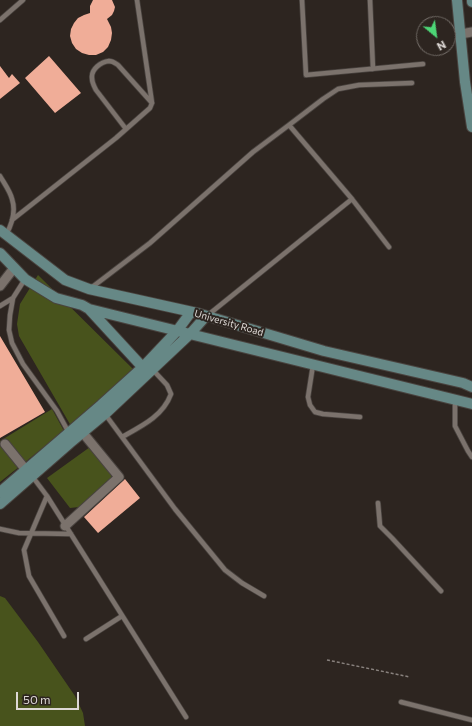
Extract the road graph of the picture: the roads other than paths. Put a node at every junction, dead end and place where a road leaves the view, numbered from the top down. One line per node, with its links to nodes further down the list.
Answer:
1 (23, 0): 6 (lane)
2 (137, 0): 13 (lane)
3 (302, 0): 10 (lane)
4 (370, 0): 10 (lane)
5 (457, 0): 8 (main road)
6 (0, 20)
7 (472, 32): 8 (street)
8 (461, 34): 11 (main road)
9 (423, 64): 10 (lane)
10 (373, 69)
11 (468, 82): 15 (main road)
12 (412, 83): 14 (lane)
13 (152, 103): 16 (lane); 16 (lane)
14 (289, 126): 18 (lane); 26 (lane)
15 (472, 127)
16 (126, 129): 19 (lane)
17 (0, 176): 19 (lane)
18 (352, 200): 21 (lane); 31 (lane)
19 (12, 220): 20 (lane)
20 (3, 232): 26 (main road, University Road)
21 (389, 247)
22 (0, 254): 23 (main road)
23 (14, 268): 24 (main road); 25 (street)
24 (24, 279): 27 (lane); 29 (main road)
25 (0, 286)
26 (89, 289): 29 (main road); 30 (main road, University Road)
27 (13, 298): 28 (lane); 42 (lane)
28 (0, 306)
29 (85, 307): 32 (main road); 35 (main road)
30 (191, 312): 31 (main road, University Road); 32 (main road)
31 (206, 316): 33 (main road); 36 (main road, University Road)
32 (177, 331): 33 (main road); 35 (main road)
33 (190, 334): 34 (main road); 35 (main road)
34 (313, 365): 37 (main road); 40 (lane)
35 (148, 370): 39 (main road); 42 (main road); 43 (lane)
36 (472, 387)
37 (455, 400): 38 (main road); 45 (lane)
38 (472, 404)
39 (105, 414): 41 (main road); 43 (lane)
40 (360, 416)
41 (83, 432): 46 (main road); 51 (street)
42 (69, 433): 46 (main road)
43 (122, 437): 56 (lane)
44 (5, 444): 46 (street)
45 (472, 457)
46 (29, 473): 47 (main road); 48 (lane); 50 (main road)
47 (0, 492)
48 (47, 496): 51 (lane); 53 (lane)
49 (378, 503): 55 (lane)
50 (0, 504)
51 (65, 526): 54 (lane)
52 (0, 529): 53 (lane)
53 (31, 533): 54 (lane); 58 (lane)
54 (71, 534): 57 (lane)
55 (441, 590)
56 (264, 596)
57 (122, 616): 59 (lane); 61 (lane)
58 (64, 636)
59 (86, 639)
60 (401, 702): 62 (lane)
61 (186, 717)
62 (472, 720)

